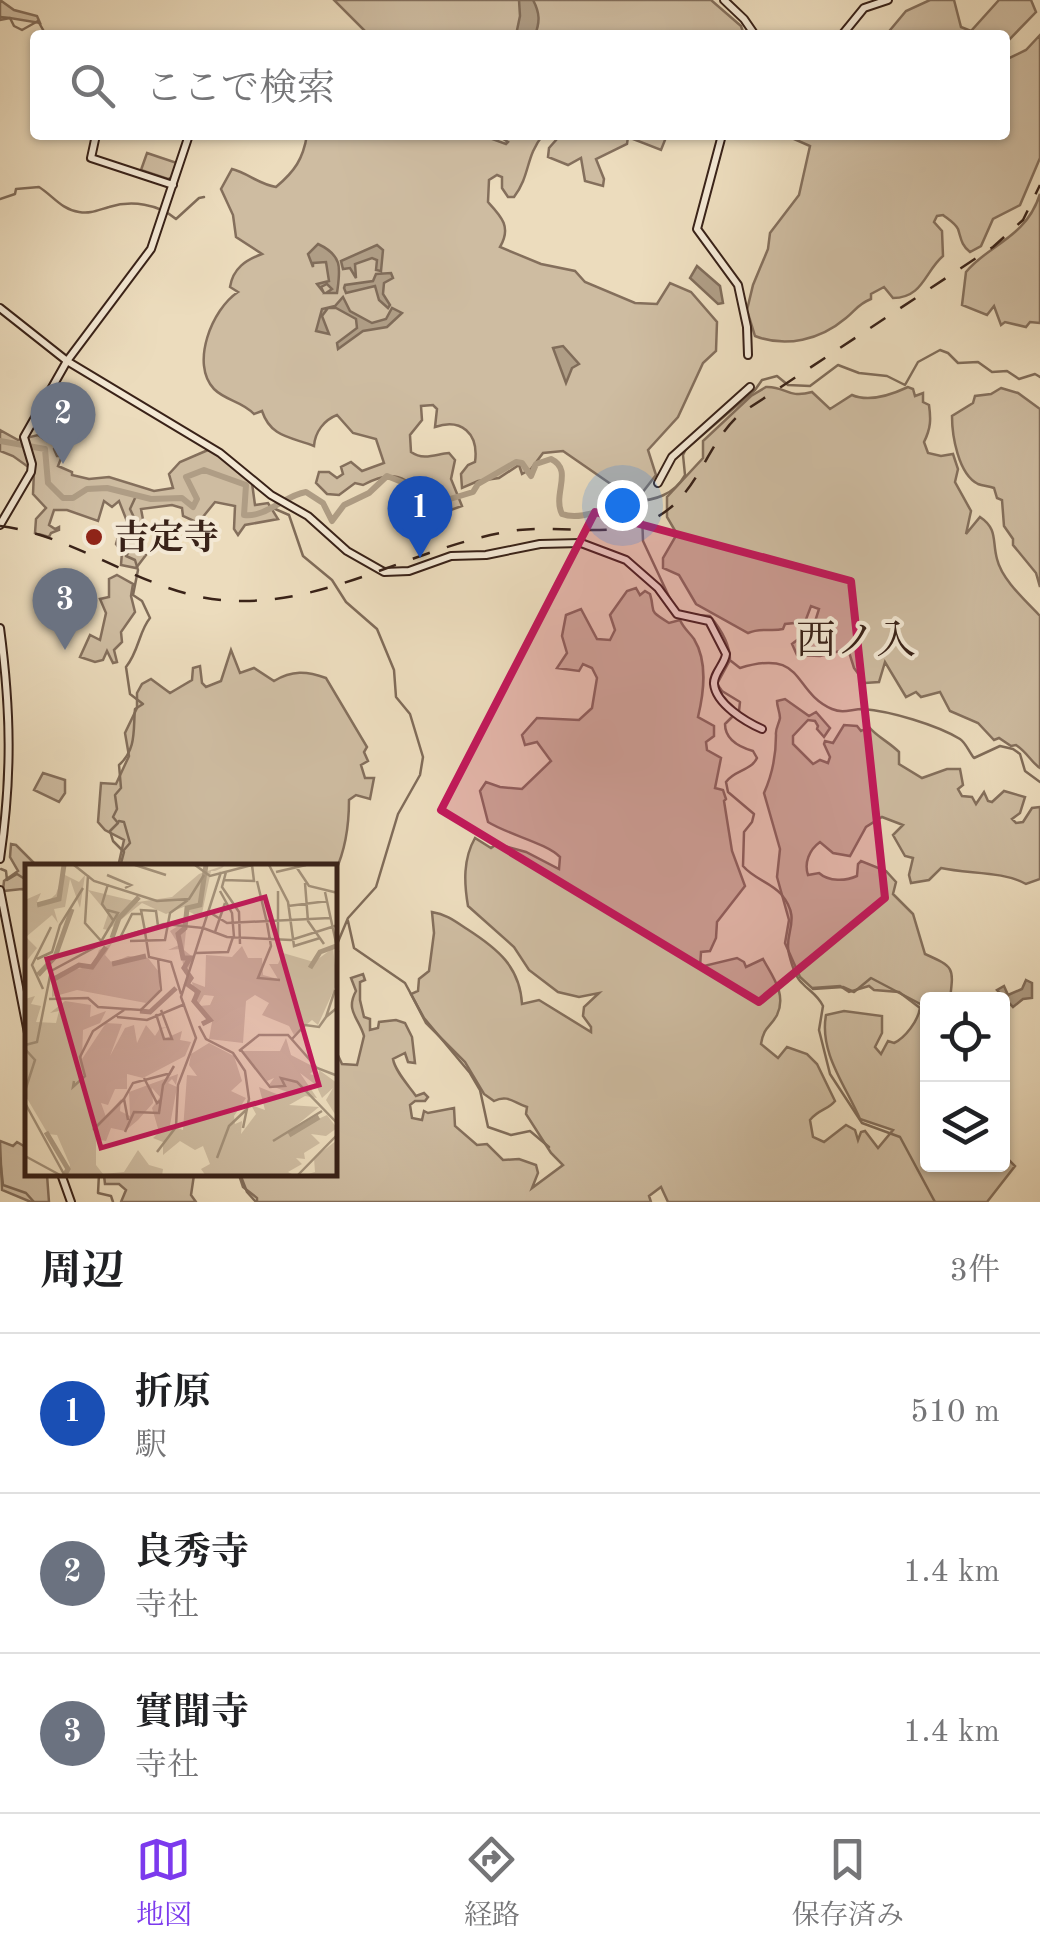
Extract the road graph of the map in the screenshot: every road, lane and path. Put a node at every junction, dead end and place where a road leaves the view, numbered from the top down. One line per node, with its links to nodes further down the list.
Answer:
1 (724, 0): 3 (street)
2 (888, 0): 4 (street)
3 (752, 30)
4 (846, 30)
5 (95, 140): 8 (street)
6 (188, 140): 8 (street)
7 (721, 140): 10 (street)
8 (173, 185): 11 (street)
9 (0, 308): 11 (street)
10 (748, 356)
11 (67, 360): 14 (street); 16 (street)
12 (750, 388): 13 (street)
13 (658, 483)
14 (0, 525)
15 (0, 628): 17 (street)
16 (762, 729)
17 (0, 859)
18 (0, 891): 19 (street)
19 (25, 1018)
20 (62, 1177): 21 (street)
21 (71, 1202)

